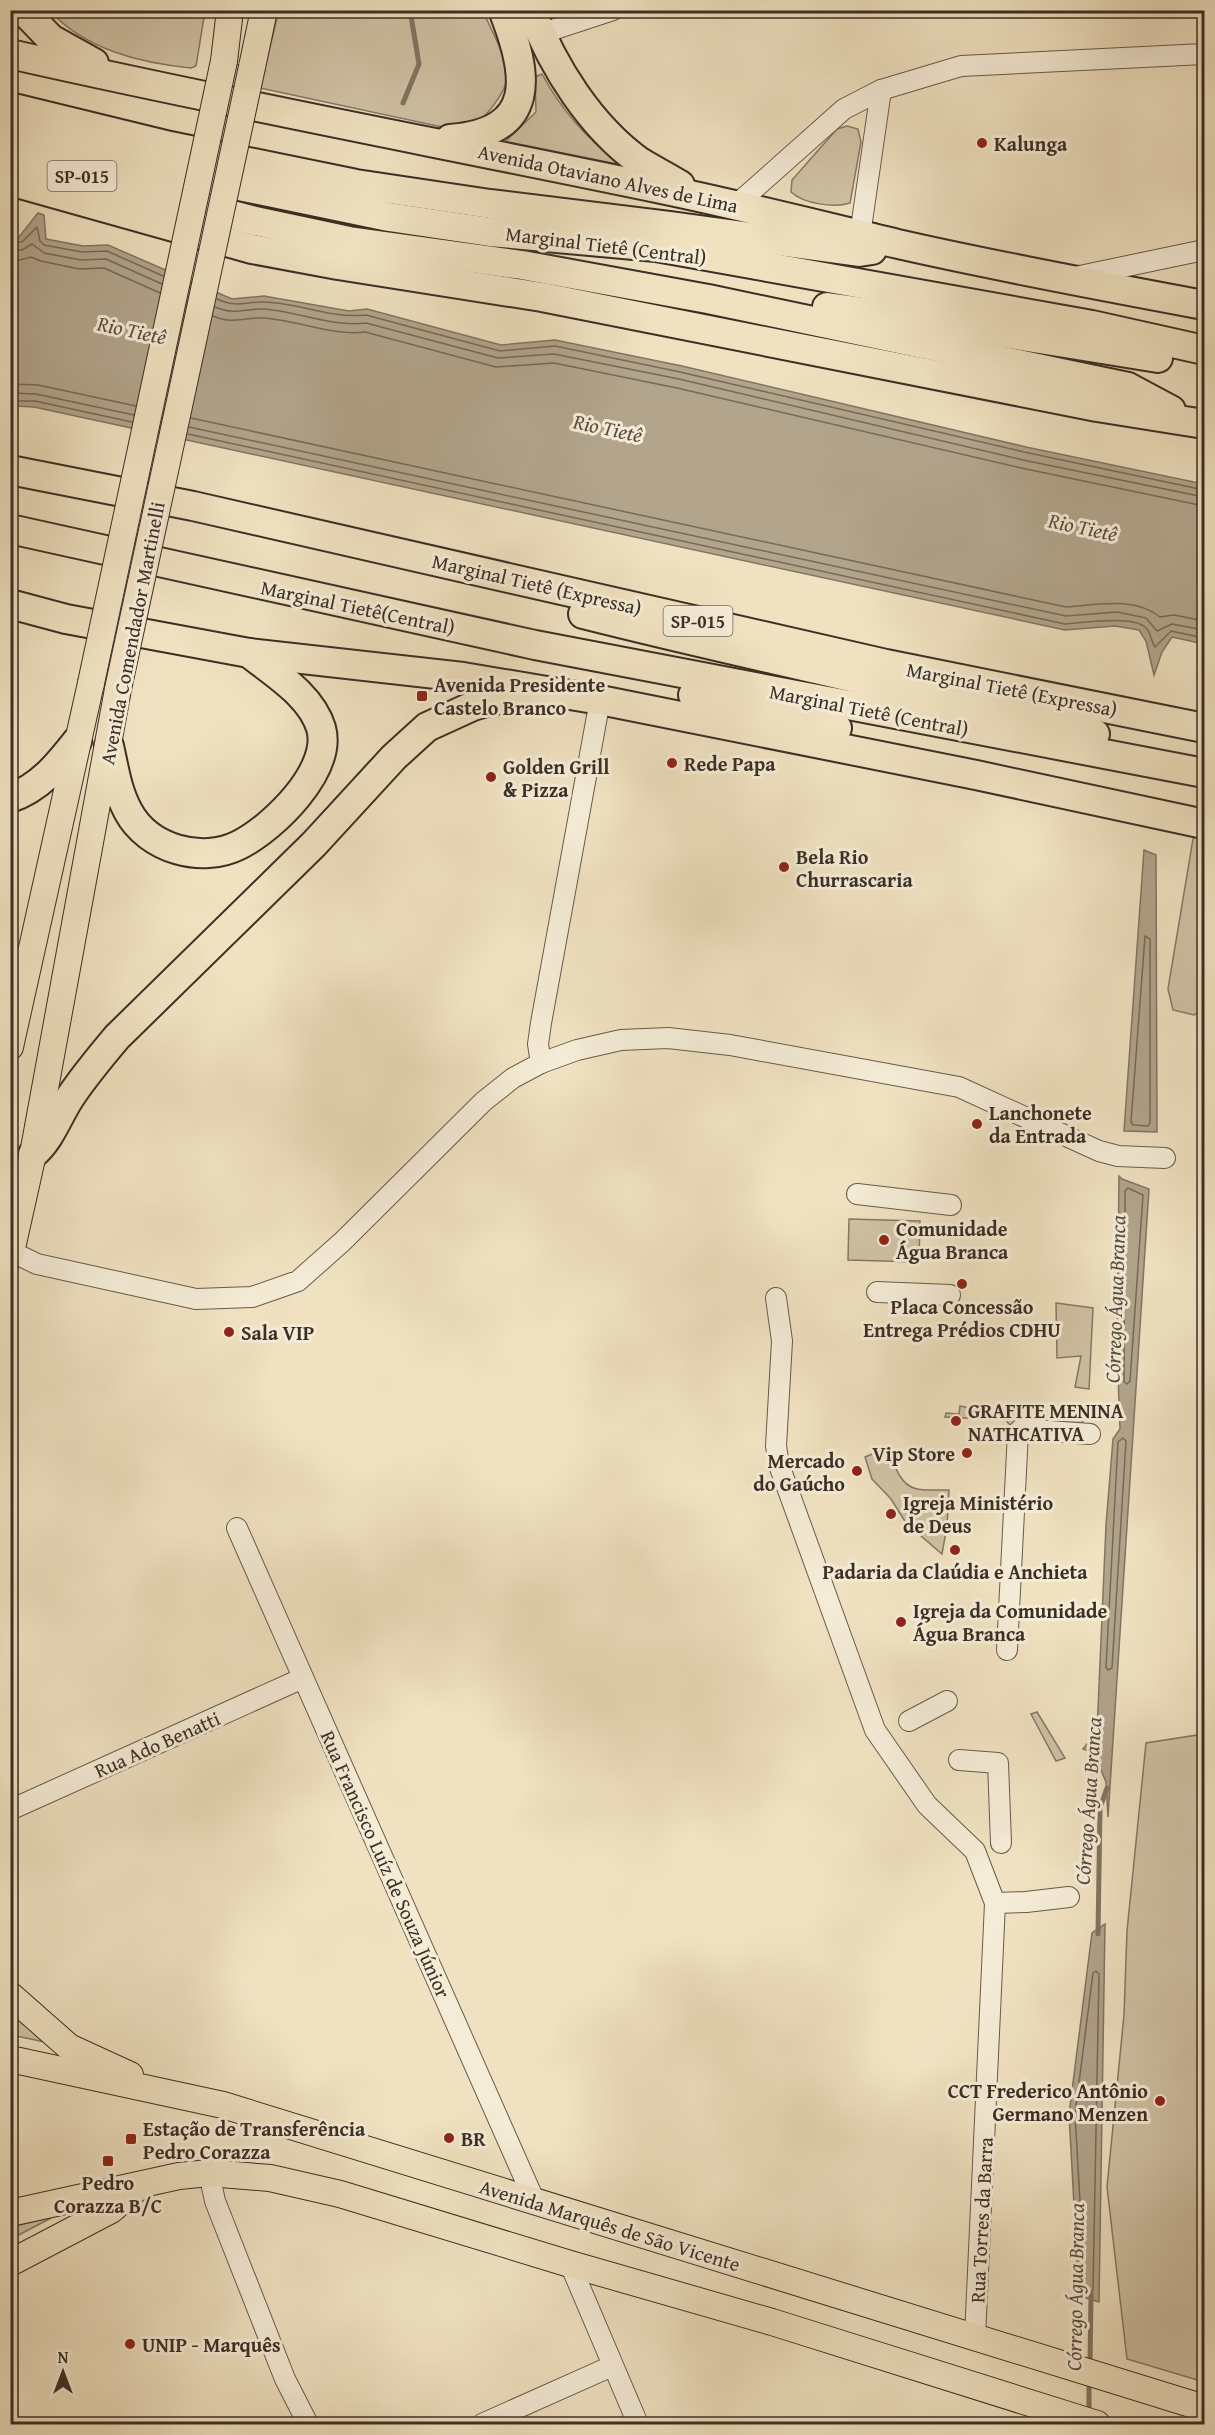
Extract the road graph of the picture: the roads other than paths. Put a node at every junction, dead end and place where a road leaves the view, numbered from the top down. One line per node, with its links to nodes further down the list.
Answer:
1 (23, 10): 10 (highway)
2 (230, 10): 38 (main road, Avenida Comendador Martinelli, bridge)
3 (264, 10): 39 (main road, Avenida Comendador Martinelli, bridge)
4 (503, 10): 13 (highway)
5 (613, 10): 6 (street)
6 (535, 22): 16 (highway)
7 (10, 54): 10 (highway, Avenida Otaviano Alves de Lima)
8 (1204, 54): 9 (street)
9 (881, 90): 17 (street); 18 (street)
10 (176, 91): 13 (highway, Avenida Otaviano Alves de Lima)
11 (10, 107): 19 (highway)
12 (10, 129): 24 (highway, Marginal Tietê (Central))
13 (429, 140): 16 (highway, Avenida Otaviano Alves de Lima)
14 (10, 157): 22 (highway, Marginal Tietê (Central) / SP-015)
15 (10, 181): 26 (highway, SP-015)
16 (700, 197): 17 (highway, Avenida Otaviano Alves de Lima)
17 (736, 205): 18 (highway, Avenida Otaviano Alves de Lima)
18 (860, 235): 19 (highway, Avenida Otaviano Alves de Lima)
19 (900, 244): 21 (highway, Avenida Otaviano Alves de Lima)
20 (1204, 250): 21 (street)
21 (1064, 279): 23 (highway, Avenida Otaviano Alves de Lima)
22 (708, 299): 25 (highway); 26 (highway, Marginal Tietê (Central) / SP-015)
23 (1204, 305)
24 (1204, 350)
25 (1204, 365)
26 (1198, 422)
27 (10, 470): 29 (highway, Marginal Tietê (Expressa) / SP-015)
28 (10, 529): 33 (highway, Marginal Tietê(Central))
29 (458, 566): 37 (highway, Marginal Tietê (Expressa) / SP-015); 40 (highway)
30 (10, 604): 31 (highway)
31 (66, 619): 32 (highway); 34 (highway)
32 (10, 620)
33 (534, 645): 40 (highway, Marginal Tietê (Central)); 41 (highway)
34 (249, 653): 35 (highway); 39 (highway)
35 (557, 693): 36 (highway); 46 (highway)
36 (600, 700): 41 (highway); 45 (street)
37 (1204, 728)
38 (77, 741): 42 (highway); 44 (main road, Avenida Comendador Martinelli)
39 (109, 746): 46 (main road, Avenida Comendador Martinelli)
40 (1204, 772)
41 (976, 775): 43 (highway)
42 (10, 798)
43 (1204, 824)
44 (10, 1047)
45 (541, 1063): 47 (street); 50 (street)
46 (33, 1154): 50 (main road, Avenida Comendador Martinelli)
47 (1165, 1158)
48 (857, 1194): 49 (street)
49 (951, 1205)
50 (11, 1254)
51 (877, 1292): 52 (street)
52 (950, 1295)
53 (776, 1298): 64 (street, Rua Torres da Barra)
54 (1090, 1434): 56 (street)
55 (237, 1528): 57 (street, Rua Francisco Luíz de Souza Júnior)
56 (1007, 1650)
57 (303, 1678): 61 (street, Rua Ado Benatti); 70 (street, Rua Francisco Luíz de Souza Júnior)
58 (947, 1701): 59 (street)
59 (909, 1721)
60 (959, 1760): 62 (street)
61 (10, 1810)
62 (1001, 1843)
63 (1069, 1897): 64 (street)
64 (995, 1903): 74 (street, Rua Torres da Barra)
65 (10, 1995): 67 (main road)
66 (10, 2060): 67 (main road, Avenida Marquês de São Vicente)
67 (146, 2090): 70 (main road, Avenida Marquês de São Vicente)
68 (209, 2173): 69 (main road); 73 (main road); 77 (street)
69 (141, 2185): 71 (main road); 72 (main road)
70 (535, 2202): 74 (main road, Avenida Marquês de São Vicente)
71 (10, 2213)
72 (10, 2263)
73 (570, 2264): 75 (street); 80 (main road)
74 (975, 2337): 76 (main road, Avenida Marquês de São Vicente)
75 (612, 2366): 78 (street); 79 (street)
76 (1204, 2408)
77 (308, 2424)
78 (482, 2424)
79 (638, 2424)
80 (1097, 2424)

